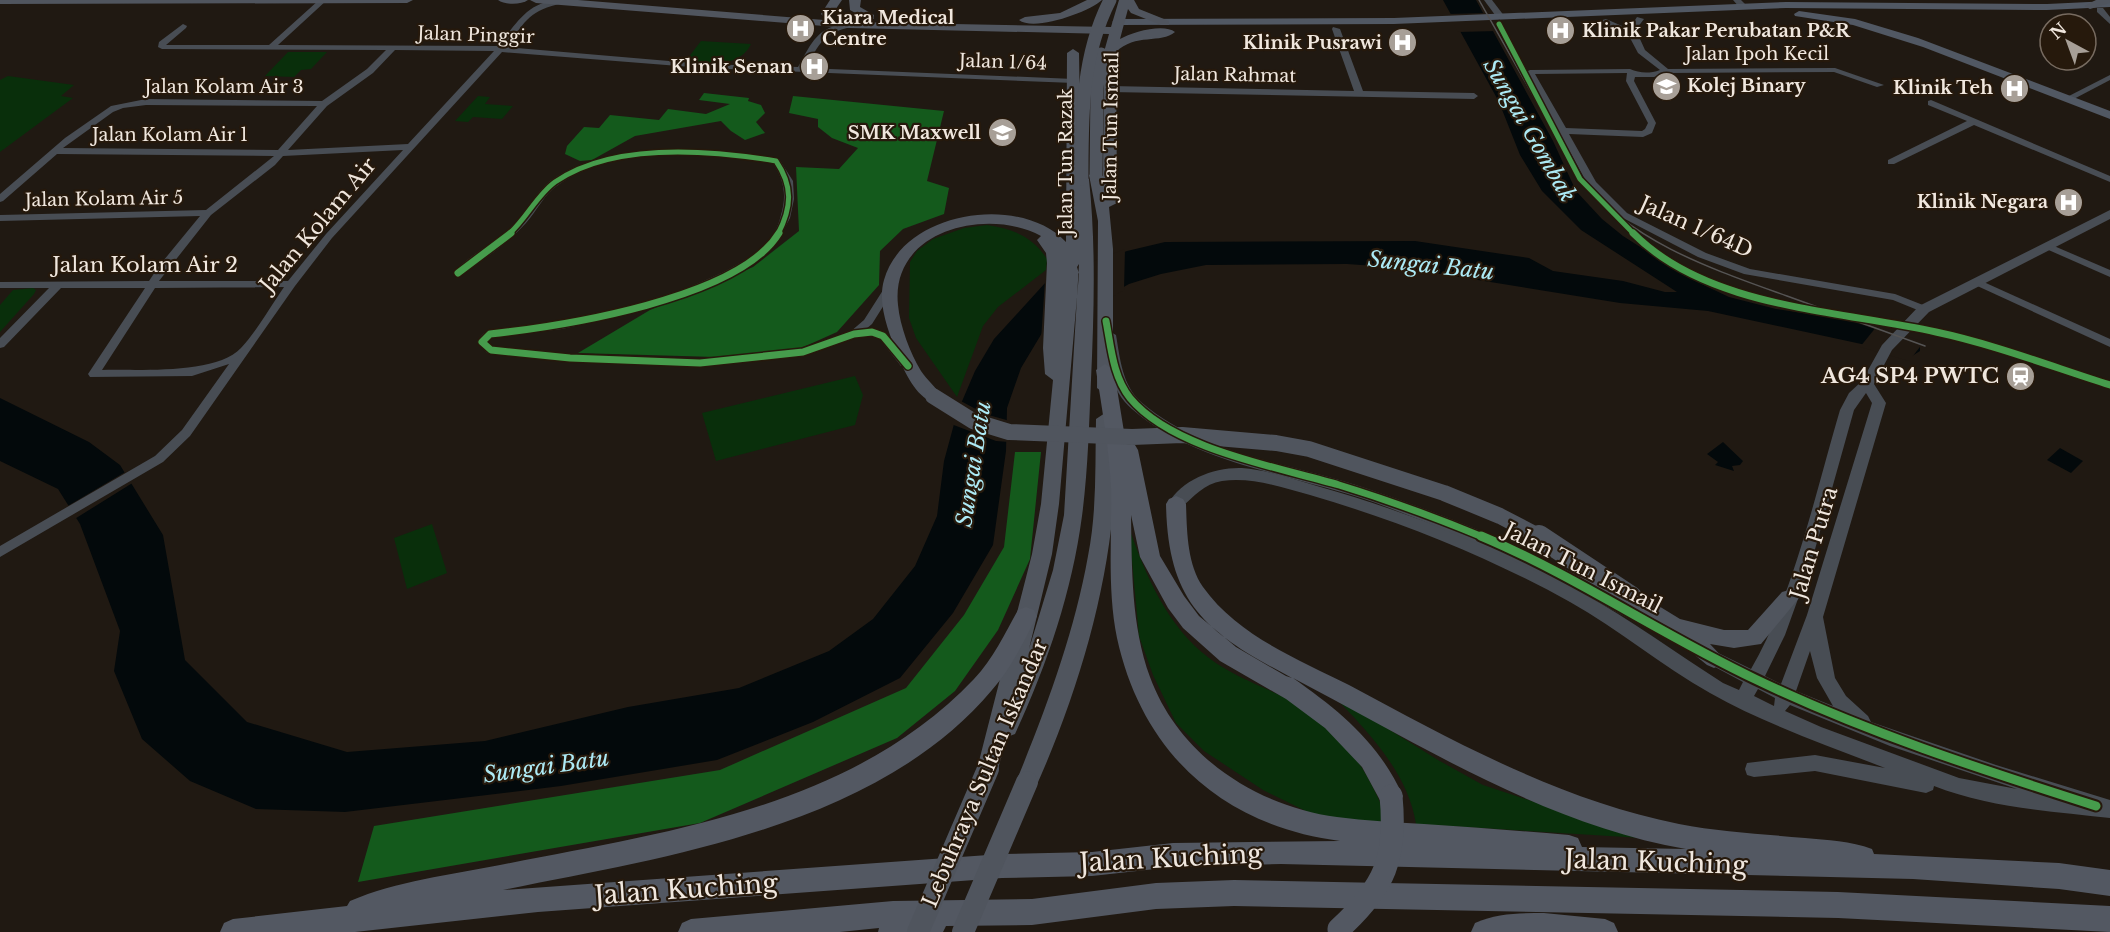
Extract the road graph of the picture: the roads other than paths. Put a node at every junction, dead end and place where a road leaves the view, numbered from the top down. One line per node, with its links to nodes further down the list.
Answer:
1 (323, 0): 2 (main road); 15 (main road); 41 (street)
2 (407, 0)
3 (504, 0): 4 (main road)
4 (517, 0): 5 (main road); 21 (street)
5 (522, 0)
6 (536, 0): 16 (main road)
7 (615, 0): 22 (main road)
8 (836, 0): 22 (main road)
9 (855, 0): 26 (main road)
10 (1099, 0): 12 (main road); 32 (main road); 34 (main road)
11 (1110, 0): 69 (main road, Jalan Tun Razak, bridge)
12 (1124, 0): 35 (main road); 36 (main road); 69 (main road, Jalan Tun Razak, bridge)
13 (1488, 0): 23 (street)
14 (2107, 0): 20 (main road)
15 (0, 1)
16 (566, 1): 21 (street); 25 (main road)
17 (1740, 3): 19 (main road); 23 (main road)
18 (2110, 4): 20 (main road)
19 (1863, 5): 20 (main road); 40 (main road)
20 (2100, 9): 29 (street)
21 (530, 11): 43 (street, Jalan Kolam Air)
22 (827, 14): 26 (main road)
23 (1501, 17): 27 (main road)
24 (1640, 19): 28 (main road); 38 (street); 40 (main road)
25 (810, 20): 31 (main road); 39 (street)
26 (873, 21): 31 (main road); 32 (main road)
27 (1489, 21): 28 (main road); 30 (main road)
28 (1603, 21): 38 (street)
29 (2110, 22)
30 (1445, 23): 36 (main road); 37 (main road)
31 (849, 25): 39 (street)
32 (1028, 25): 34 (main road); 46 (main road)
33 (183, 26): 41 (street, Jalan Pinggir)
34 (1090, 26): 35 (main road)
35 (1116, 26): 36 (main road); 44 (main road, Jalan Tun Ismail)
36 (1167, 27): 37 (main road); 44 (main road)
37 (1336, 29): 56 (street)
38 (1630, 32): 45 (street)
39 (821, 34): 48 (street)
40 (1923, 44): 58 (main road)
41 (271, 47): 42 (street, Jalan Pinggir)
42 (394, 47): 43 (street, Jalan Pinggir); 60 (street, Jalan Kolam Air 3)
43 (500, 49): 47 (street, Jalan Pinggir); 64 (street, Jalan Kolam Air)
44 (1111, 50): 46 (main road); 55 (main road, Jalan Tun Ismail)
45 (1641, 51): 49 (street); 51 (street)
46 (1073, 53): 53 (main road, Jalan Tun Ismail)
47 (680, 65): 48 (street, Jalan 1/64)
48 (801, 70): 53 (street, Jalan 1/64)
49 (1666, 71): 51 (street, Jalan Ipoh Kecil); 54 (street, Jalan Ipoh Kecil)
50 (1530, 72): 51 (street, Jalan Ipoh Kecil); 63 (street, Jalan 1/64D)
51 (1631, 73): 63 (street)
52 (2110, 77): 58 (street)
53 (1074, 81): 76 (main road, Jalan Tun Ismail)
54 (1880, 85)
55 (1110, 89): 56 (street, Jalan Rahmat); 74 (main road, Jalan Tun Ismail)
56 (1359, 93): 57 (street, Jalan Rahmat)
57 (1474, 96)
58 (2067, 99): 61 (main road)
59 (1931, 103): 62 (street)
60 (324, 104): 65 (street, Jalan Kolam Air 3); 66 (street, Jalan Kolam Air 3)
61 (2110, 116)
62 (1975, 121): 67 (street); 68 (street)
63 (1564, 131): 89 (street, Jalan 1/64D)
64 (409, 147): 66 (street); 84 (street, Jalan Kolam Air)
65 (57, 151): 66 (street, Jalan Kolam Air 1); 70 (street)
66 (282, 153): 71 (street, Jalan Kolam Air 3)
67 (1892, 162)
68 (2110, 179)
69 (1087, 180): 74 (main road, Jalan Tun Razak); 76 (main road); 79 (main road, Jalan Tun Razak)
70 (0, 200)
71 (208, 213): 73 (street, Jalan Kolam Air 5); 86 (street, Jalan Kolam Air 3)
72 (2110, 214): 77 (street, Jalan Putra)
73 (0, 218)
74 (1105, 221): 78 (main road, Jalan Tun Razak)
75 (1021, 223): 81 (main road); 88 (main road); 99 (main road)
76 (1074, 232): 81 (main road, Jalan Tun Ismail)
77 (2047, 246): 82 (street); 83 (street, Jalan Putra)
78 (1106, 249): 90 (main road, Lebuhraya Sultan Iskandar)
79 (1086, 256): 113 (main road, Lebuhraya Sultan Iskandar)
80 (458, 273): 91 (street)
81 (1071, 274): 99 (main road, Jalan Tun Ismail)
82 (2110, 274)
83 (1977, 282): 89 (street, Jalan Putra); 92 (street)
84 (291, 284): 86 (street, Jalan Kolam Air 2); 94 (street, Jalan Kolam Air)
85 (58, 285): 86 (street, Jalan Kolam Air 2); 87 (street, Jalan Kolam Air 2); 93 (street)
86 (152, 285): 97 (street, Jalan Kolam Air 3)
87 (2, 288)
88 (889, 290): 91 (street); 95 (main road)
89 (1919, 314): 98 (street, Jalan Putra)
90 (1106, 321): 96 (main road, Lebuhraya Sultan Iskandar); 106 (street, Jalan Tun Ismail)
91 (854, 334): 95 (street)
92 (2110, 343)
93 (0, 344)
94 (244, 352): 97 (street, Jalan Kolam Air); 101 (street)
95 (908, 366): 105 (main road, bridge)
96 (1105, 370): 108 (highway); 117 (highway); 128 (main road, Lebuhraya Sultan Iskandar, bridge)
97 (94, 374)
98 (1867, 384): 102 (street, Jalan Putra); 103 (street, Jalan Putra)
99 (1058, 418): 104 (main road)
100 (1176, 504): 108 (highway); 110 (street, Jalan Tun Ismail); 118 (highway)
101 (0, 552)
102 (1789, 598): 105 (main road); 107 (street, Jalan Putra)
103 (1815, 615): 109 (street, Jalan Putra); 112 (street)
104 (1026, 616): 113 (main road); 122 (highway)
105 (1675, 627): 106 (main road)
106 (1714, 659): 107 (street, Jalan Tun Ismail)
107 (1755, 680): 109 (street, Jalan Tun Ismail); 110 (street, Jalan Putra)
108 (1294, 692): 123 (highway, bridge)
109 (1786, 695): 111 (street, Jalan Putra); 112 (street, Jalan Tun Ismail)
110 (1742, 700): 111 (street, Jalan Tun Ismail)
111 (1777, 716): 115 (street, Jalan Tun Ismail)
112 (1888, 738): 116 (street, Jalan Tun Ismail)
113 (988, 769): 127 (main road, Lebuhraya Sultan Iskandar, bridge)
114 (1754, 769): 115 (street)
115 (1959, 787): 116 (street, Jalan Tun Ismail)
116 (2103, 808)
117 (1690, 863): 118 (highway, Jalan Kuching); 122 (highway, Jalan Kuching)
118 (1913, 867): 119 (highway, Jalan Kuching)
119 (2110, 883)
120 (998, 914): 121 (highway, Jalan Kuching); 125 (highway, Jalan Kuching); 126 (highway)
121 (2110, 919)
122 (320, 922): 124 (highway, Jalan Kuching)
123 (1336, 930)
124 (233, 932)
125 (691, 932)
126 (891, 932)
127 (918, 932)
128 (963, 932)
129 (1484, 932): 130 (highway)
130 (1605, 932)

